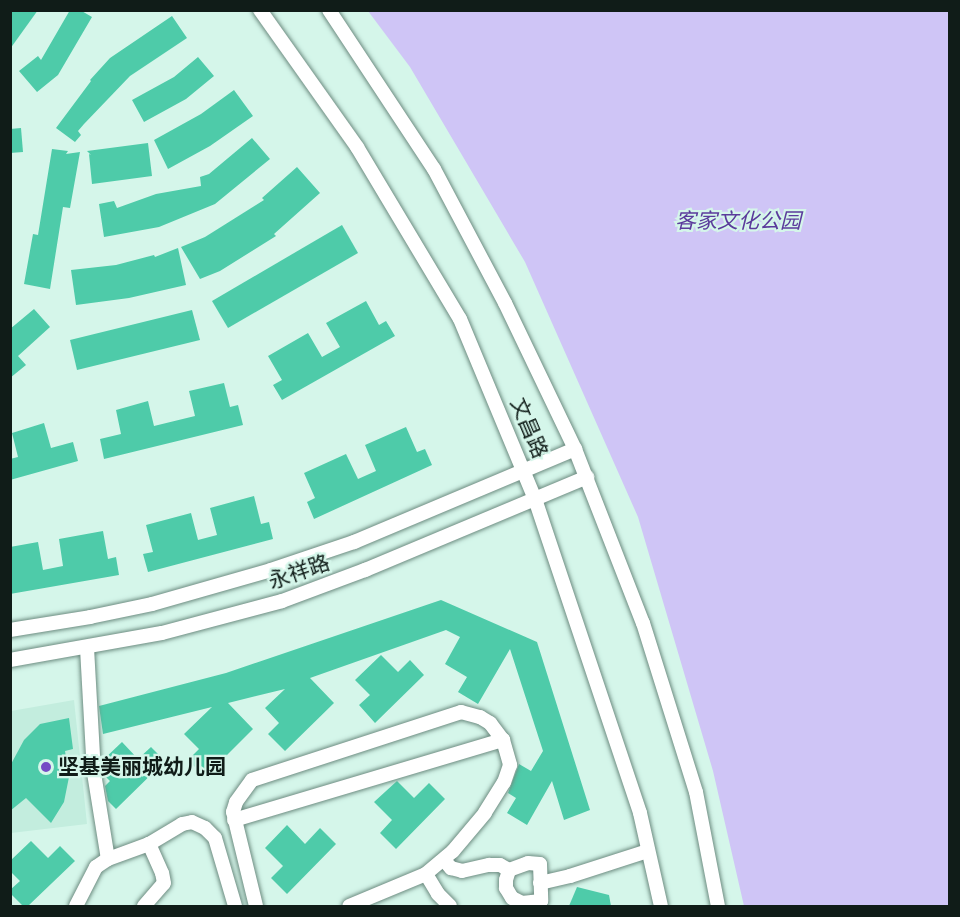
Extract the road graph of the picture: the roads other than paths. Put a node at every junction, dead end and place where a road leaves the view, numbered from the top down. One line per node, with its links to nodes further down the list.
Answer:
1 (261, 10): 4 (street, 文昌路)
2 (329, 10): 3 (street, 文昌路)
3 (575, 448): 4 (street, 永祥路); 5 (street, 文昌路)
4 (525, 470): 6 (street, 文昌路); 7 (street, 永祥路)
5 (587, 477): 6 (street, 永祥路); 27 (street, 文昌路)
6 (535, 499): 8 (street, 永祥路); 13 (street, 文昌路)
7 (10, 630)
8 (87, 648): 9 (street, 永祥路); 14 (street)
9 (10, 660)
10 (503, 740): 11 (street); 11 (street); 15 (street)
11 (234, 820): 23 (street)
12 (149, 844): 14 (street); 21 (street); 22 (street)
13 (648, 851): 18 (street); 26 (street, 文昌路)
14 (108, 859): 20 (street)
15 (444, 860): 16 (street); 17 (street)
16 (509, 870): 18 (street); 19 (street)
17 (426, 874): 24 (street); 25 (street)
18 (540, 883): 19 (street)
19 (516, 904)
20 (76, 906)
21 (144, 906)
22 (235, 906)
23 (256, 906)
24 (349, 906)
25 (450, 906)
26 (661, 906)
27 (718, 906)

